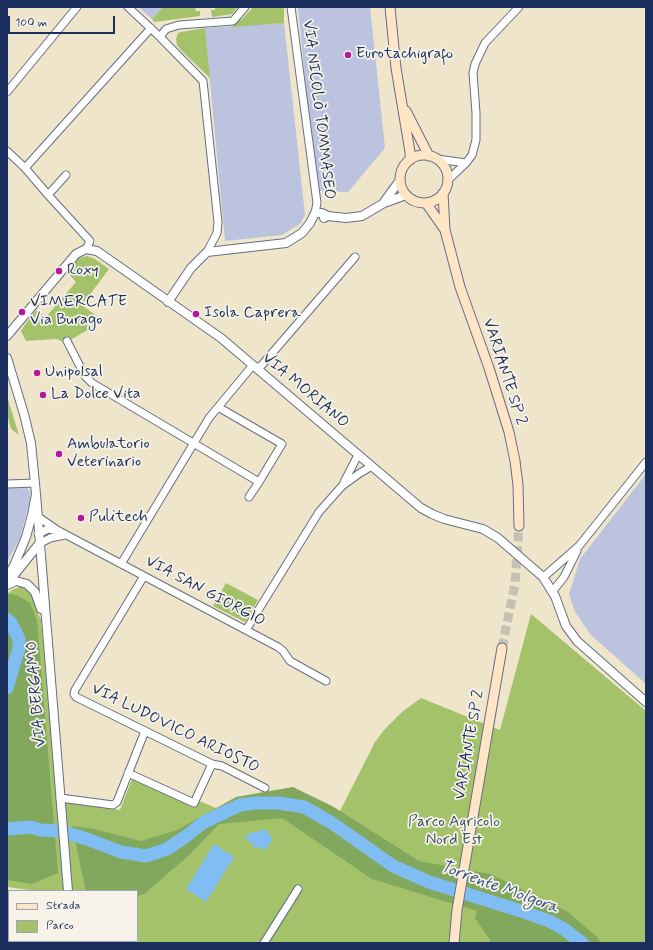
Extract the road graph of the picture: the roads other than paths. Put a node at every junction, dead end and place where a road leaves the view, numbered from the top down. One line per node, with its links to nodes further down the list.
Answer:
1 (76, 7): 9 (street)
2 (128, 7): 7 (street)
3 (245, 7): 8 (street)
4 (291, 7): 24 (street, VIA NICOLÒ TOMMASEO)
5 (390, 7): 10 (main road)
6 (519, 7): 14 (street)
7 (151, 28): 8 (street); 15 (street)
8 (160, 37): 27 (street)
9 (7, 92)
10 (402, 103): 12 (main road); 13 (main road)
11 (7, 151): 15 (street)
12 (433, 157): 13 (main road); 14 (street); 18 (main road)
13 (410, 160): 17 (main road)
14 (466, 163): 18 (street)
15 (25, 168): 20 (street)
16 (66, 175): 20 (street)
17 (400, 180): 21 (main road); 22 (street)
18 (448, 180): 19 (main road, VARIANTE SP 2)
19 (443, 193): 23 (main road); 25 (main road, VARIANTE SP 2)
20 (48, 195): 26 (street)
21 (406, 195): 22 (street); 23 (main road)
22 (384, 203): 24 (street)
23 (426, 203): 25 (main road, VARIANTE SP 2)
24 (315, 215): 27 (street, VIA NICOLÒ TOMMASEO)
25 (445, 230): 46 (main road, VARIANTE SP 2)
26 (86, 249): 29 (street, VIA MORIANO); 30 (street)
27 (207, 252): 29 (street)
28 (355, 257): 33 (street)
29 (169, 303): 33 (street, VIA MORIANO)
30 (7, 336)
31 (67, 341): 35 (street)
32 (8, 363): 40 (street)
33 (255, 367): 34 (street); 36 (street, VIA MORIANO)
34 (218, 407): 35 (street); 39 (street)
35 (193, 444): 39 (street); 52 (street)
36 (358, 455): 38 (street, VIA MORIANO); 42 (street)
37 (646, 462): 51 (street)
38 (372, 466): 42 (street); 56 (street, VIA MORIANO)
39 (258, 482): 44 (street)
40 (35, 483): 41 (street); 43 (street)
41 (7, 484)
42 (342, 486): 60 (street)
43 (36, 494): 45 (street, VIA BERGAMO); 53 (street)
44 (249, 497)
45 (37, 514): 47 (street, VIA SAN GIORGIO); 48 (street, VIA BERGAMO)
46 (519, 526)
47 (59, 531): 48 (street); 49 (street, VIA SAN GIORGIO)
48 (38, 534): 50 (street, VIA BERGAMO); 53 (street)
49 (66, 536): 50 (street); 52 (street, VIA SAN GIORGIO)
50 (39, 544): 57 (street); 59 (street, VIA BERGAMO)
51 (579, 546): 56 (street); 58 (street)
52 (121, 564): 54 (street, VIA SAN GIORGIO)
53 (13, 568): 55 (street)
54 (144, 576): 60 (street, VIA SAN GIORGIO); 64 (street, VIA LUDOVICO ARIOSTO)
55 (7, 577)
56 (543, 577): 58 (street, VIA MORIANO)
57 (7, 584): 59 (street)
58 (554, 595): 63 (street, VIA MORIANO)
59 (45, 618): 68 (street, VIA BERGAMO)
60 (246, 630): 62 (street, VIA SAN GIORGIO)
61 (502, 648): 72 (main road, VARIANTE SP 2)
62 (326, 681)
63 (646, 702)
64 (145, 731): 65 (street, VIA LUDOVICO ARIOSTO); 66 (street)
65 (212, 764): 66 (street); 67 (street, VIA LUDOVICO ARIOSTO)
66 (128, 772): 68 (street)
67 (265, 788)
68 (60, 798): 70 (street, VIA BERGAMO)
69 (298, 889): 71 (street)
70 (68, 890)
71 (264, 943)
72 (454, 943)

